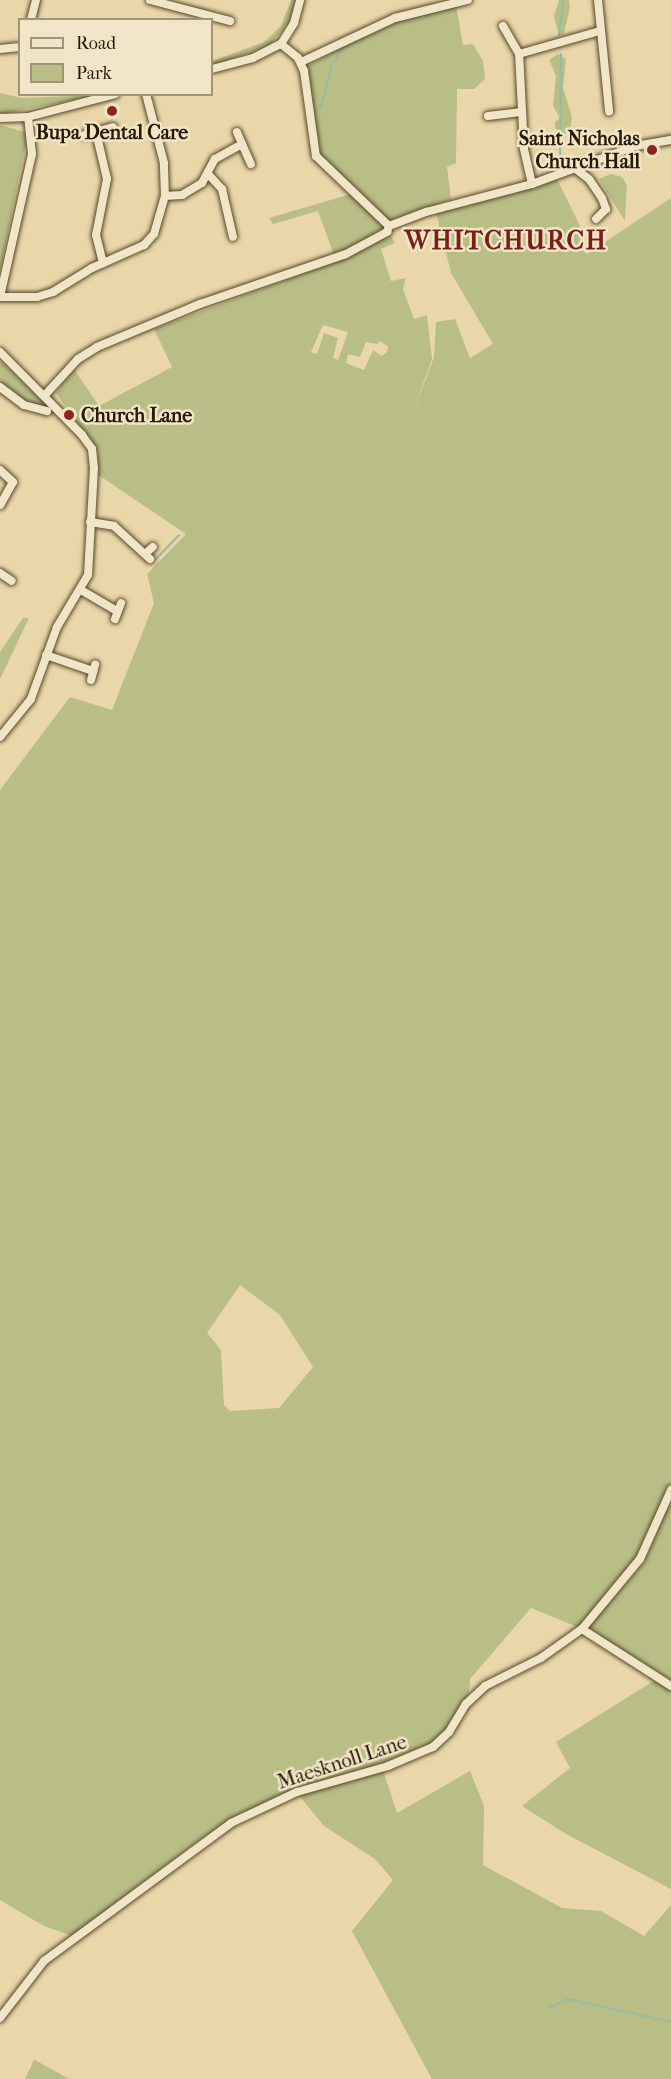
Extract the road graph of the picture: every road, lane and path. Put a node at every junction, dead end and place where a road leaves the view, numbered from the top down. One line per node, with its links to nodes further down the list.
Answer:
1 (36, 0): 6 (street)
2 (150, 0): 7 (street)
3 (300, 0): 10 (street)
4 (468, 0): 14 (street)
5 (598, 0): 9 (street)
6 (32, 18)
7 (230, 21)
8 (504, 26): 13 (street)
9 (600, 31): 13 (street); 18 (street)
10 (281, 44): 14 (street); 15 (street)
11 (18, 47): 12 (street)
12 (0, 49)
13 (519, 54): 19 (street)
14 (301, 62): 35 (street)
15 (213, 69)
16 (107, 96): 21 (street)
17 (147, 96): 33 (street)
18 (609, 111)
19 (522, 112): 20 (street); 32 (street)
20 (486, 116)
21 (28, 117): 22 (street); 38 (street)
22 (0, 118)
23 (113, 127): 24 (street)
24 (96, 132): 26 (street); 37 (street)
25 (237, 132): 28 (street)
26 (84, 135)
27 (671, 140): 30 (street)
28 (242, 144): 29 (street); 31 (street)
29 (251, 164)
30 (576, 169): 32 (street); 34 (street)
31 (208, 174): 33 (street); 36 (street)
32 (532, 184): 35 (street)
33 (165, 196): 37 (street)
34 (596, 219)
35 (389, 226): 41 (street)
36 (233, 237)
37 (104, 263): 38 (street)
38 (0, 297)
39 (0, 352): 41 (street)
40 (0, 387): 42 (street)
41 (45, 395): 45 (street)
42 (41, 413)
43 (0, 470): 44 (street)
44 (0, 505)
45 (90, 522): 46 (street); 49 (street)
46 (153, 547)
47 (1, 577): 48 (street)
48 (12, 581)
49 (81, 590): 50 (street); 51 (street)
50 (118, 611)
51 (46, 656): 52 (street); 53 (street)
52 (93, 672)
53 (0, 737)
54 (671, 1490): 55 (street, Maesknoll Lane)
55 (582, 1629): 56 (street); 57 (street, Maesknoll Lane)
56 (671, 1686)
57 (0, 2018)

